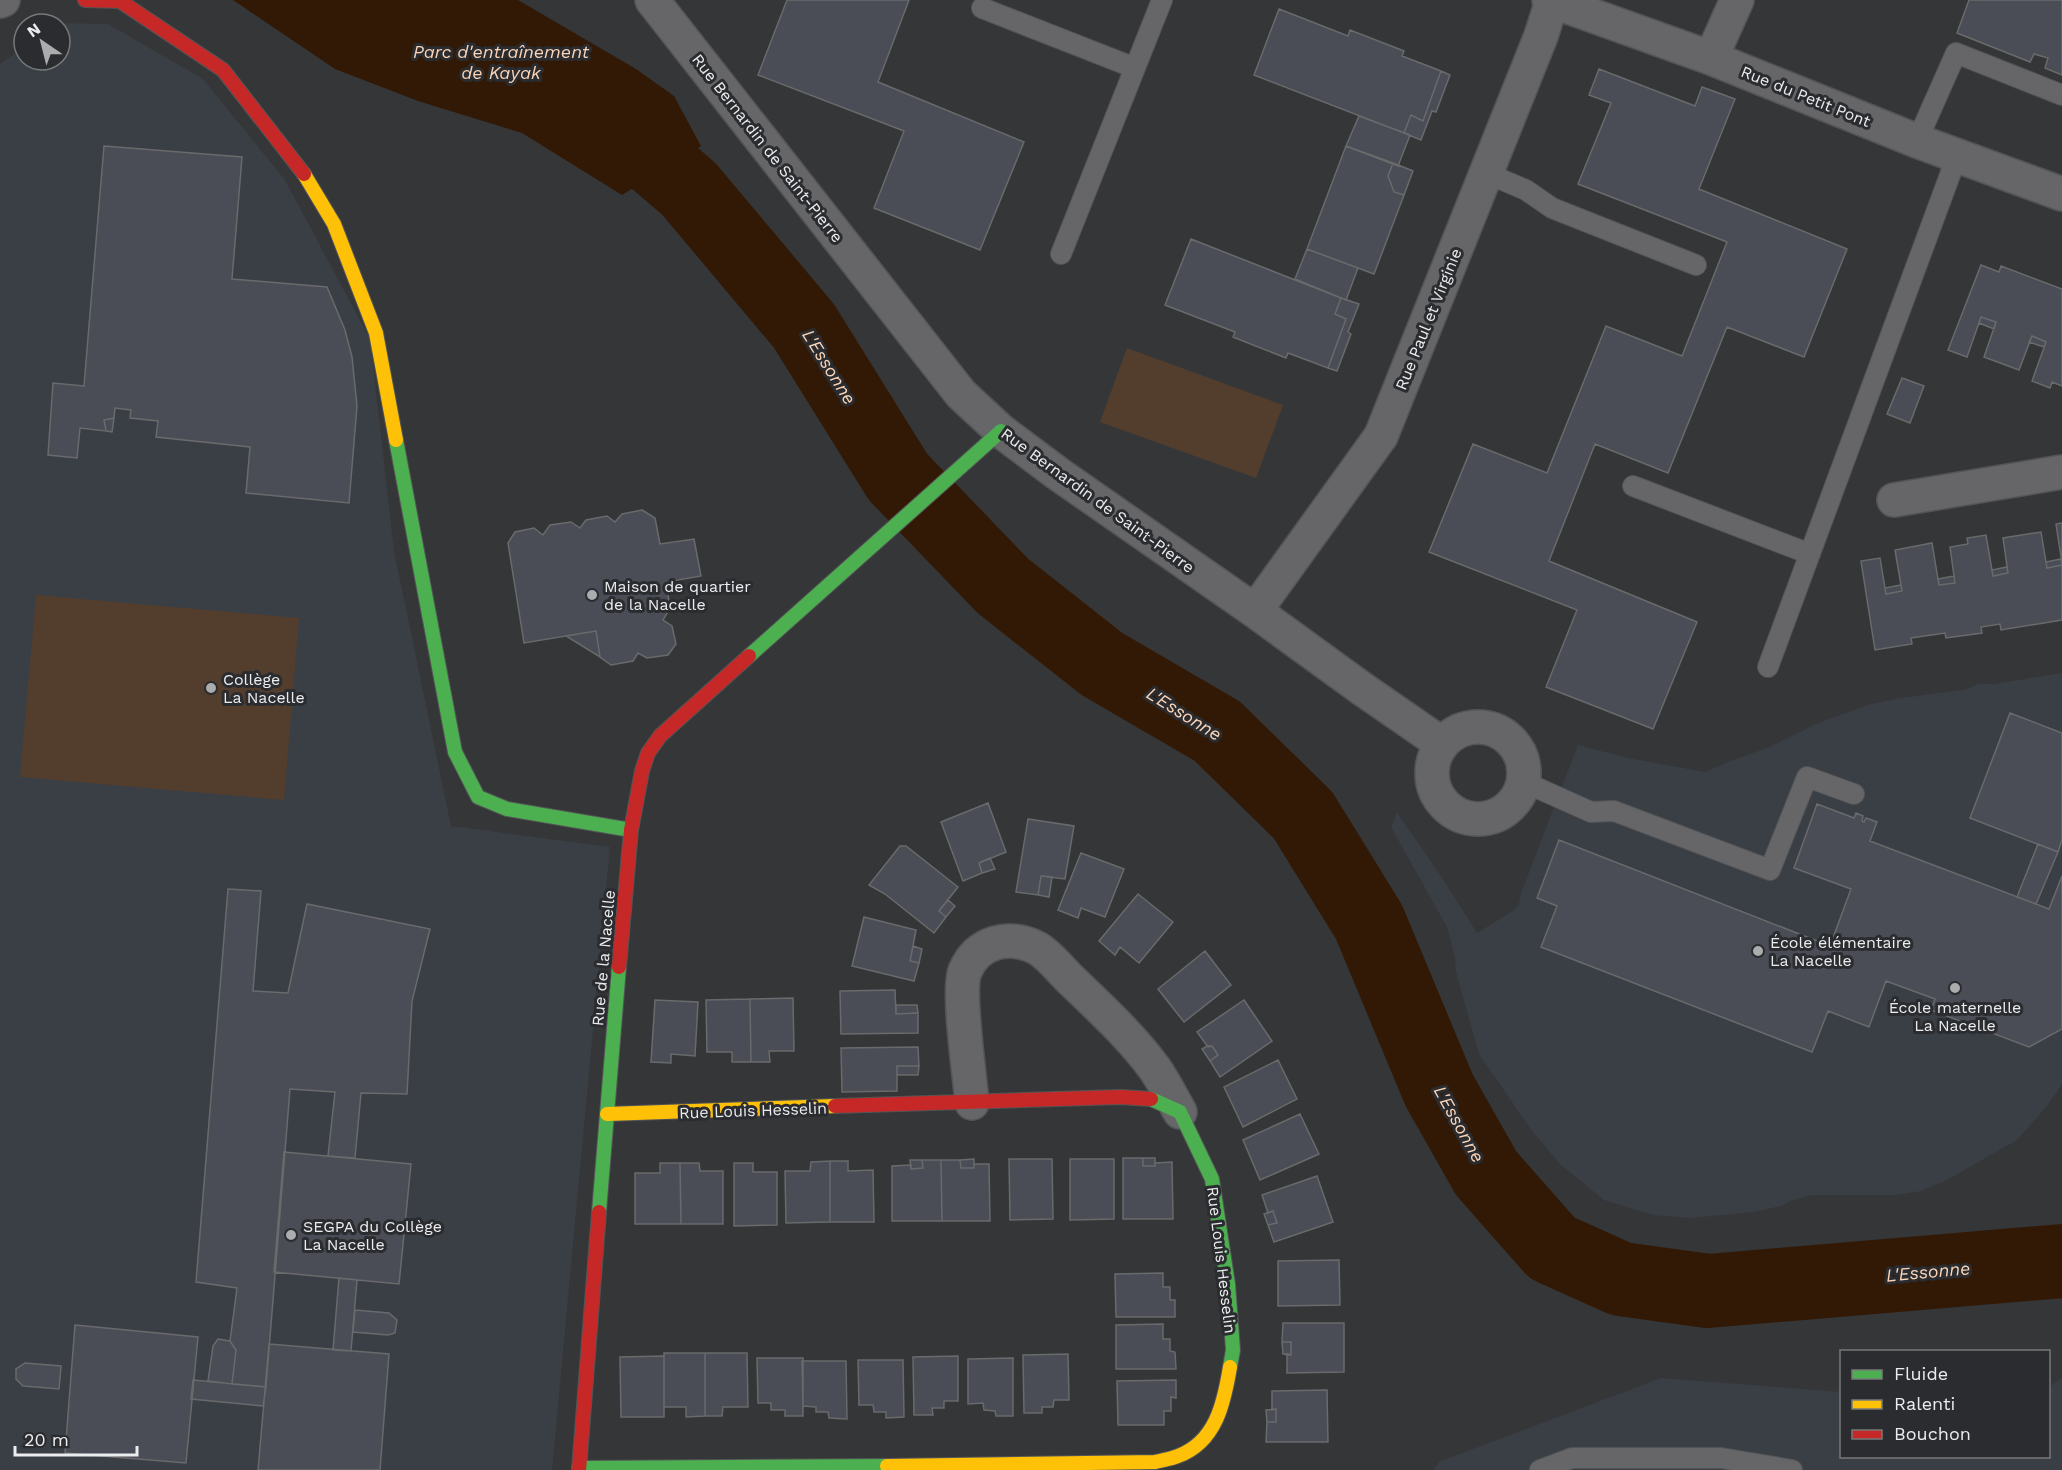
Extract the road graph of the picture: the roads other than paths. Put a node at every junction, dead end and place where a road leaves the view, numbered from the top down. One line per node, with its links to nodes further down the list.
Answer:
1 (85, 0): 26 (street)
2 (652, 0): 16 (street, Rue Bernardin de Saint-Pierre)
3 (1162, 0): 8 (lane)
4 (1737, 0): 7 (street)
5 (1551, 1): 7 (street, Rue du Petit Pont); 12 (street, Rue Paul et Virginie)
6 (982, 8): 8 (lane)
7 (1711, 58): 10 (street, Rue du Petit Pont)
8 (1135, 68): 14 (lane)
9 (2062, 95): 10 (lane)
10 (1917, 141): 11 (street, Rue du Petit Pont)
11 (1957, 156): 13 (street, Rue du Petit Pont); 20 (lane)
12 (1486, 173): 15 (lane); 21 (street, Rue Paul et Virginie)
13 (2062, 194)
14 (1061, 254)
15 (1696, 265)
16 (1001, 430): 21 (street, Rue Bernardin de Saint-Pierre); 26 (street, Rue de la Nacelle)
17 (2062, 472): 19 (street)
18 (1633, 486): 20 (lane)
19 (1894, 500)
20 (1809, 554): 22 (lane)
21 (1255, 611): 23 (street, Rue Bernardin de Saint-Pierre)
22 (1768, 667)
23 (1442, 744): 24 (street); 24 (street)
24 (1524, 782): 25 (lane)
25 (1854, 794)
26 (631, 830): 29 (street, Rue de la Nacelle)
27 (972, 1103): 28 (street, Rue Louis Hesselin); 28 (street, Rue Louis Hesselin); 29 (street, Rue Louis Hesselin)
28 (1180, 1112): 30 (street, Rue Louis Hesselin)
29 (607, 1114): 31 (street, Rue de la Nacelle)
30 (988, 1468): 31 (street, Rue Louis Hesselin)
31 (579, 1469)
32 (1540, 1470): 33 (lane)
33 (1792, 1470)

